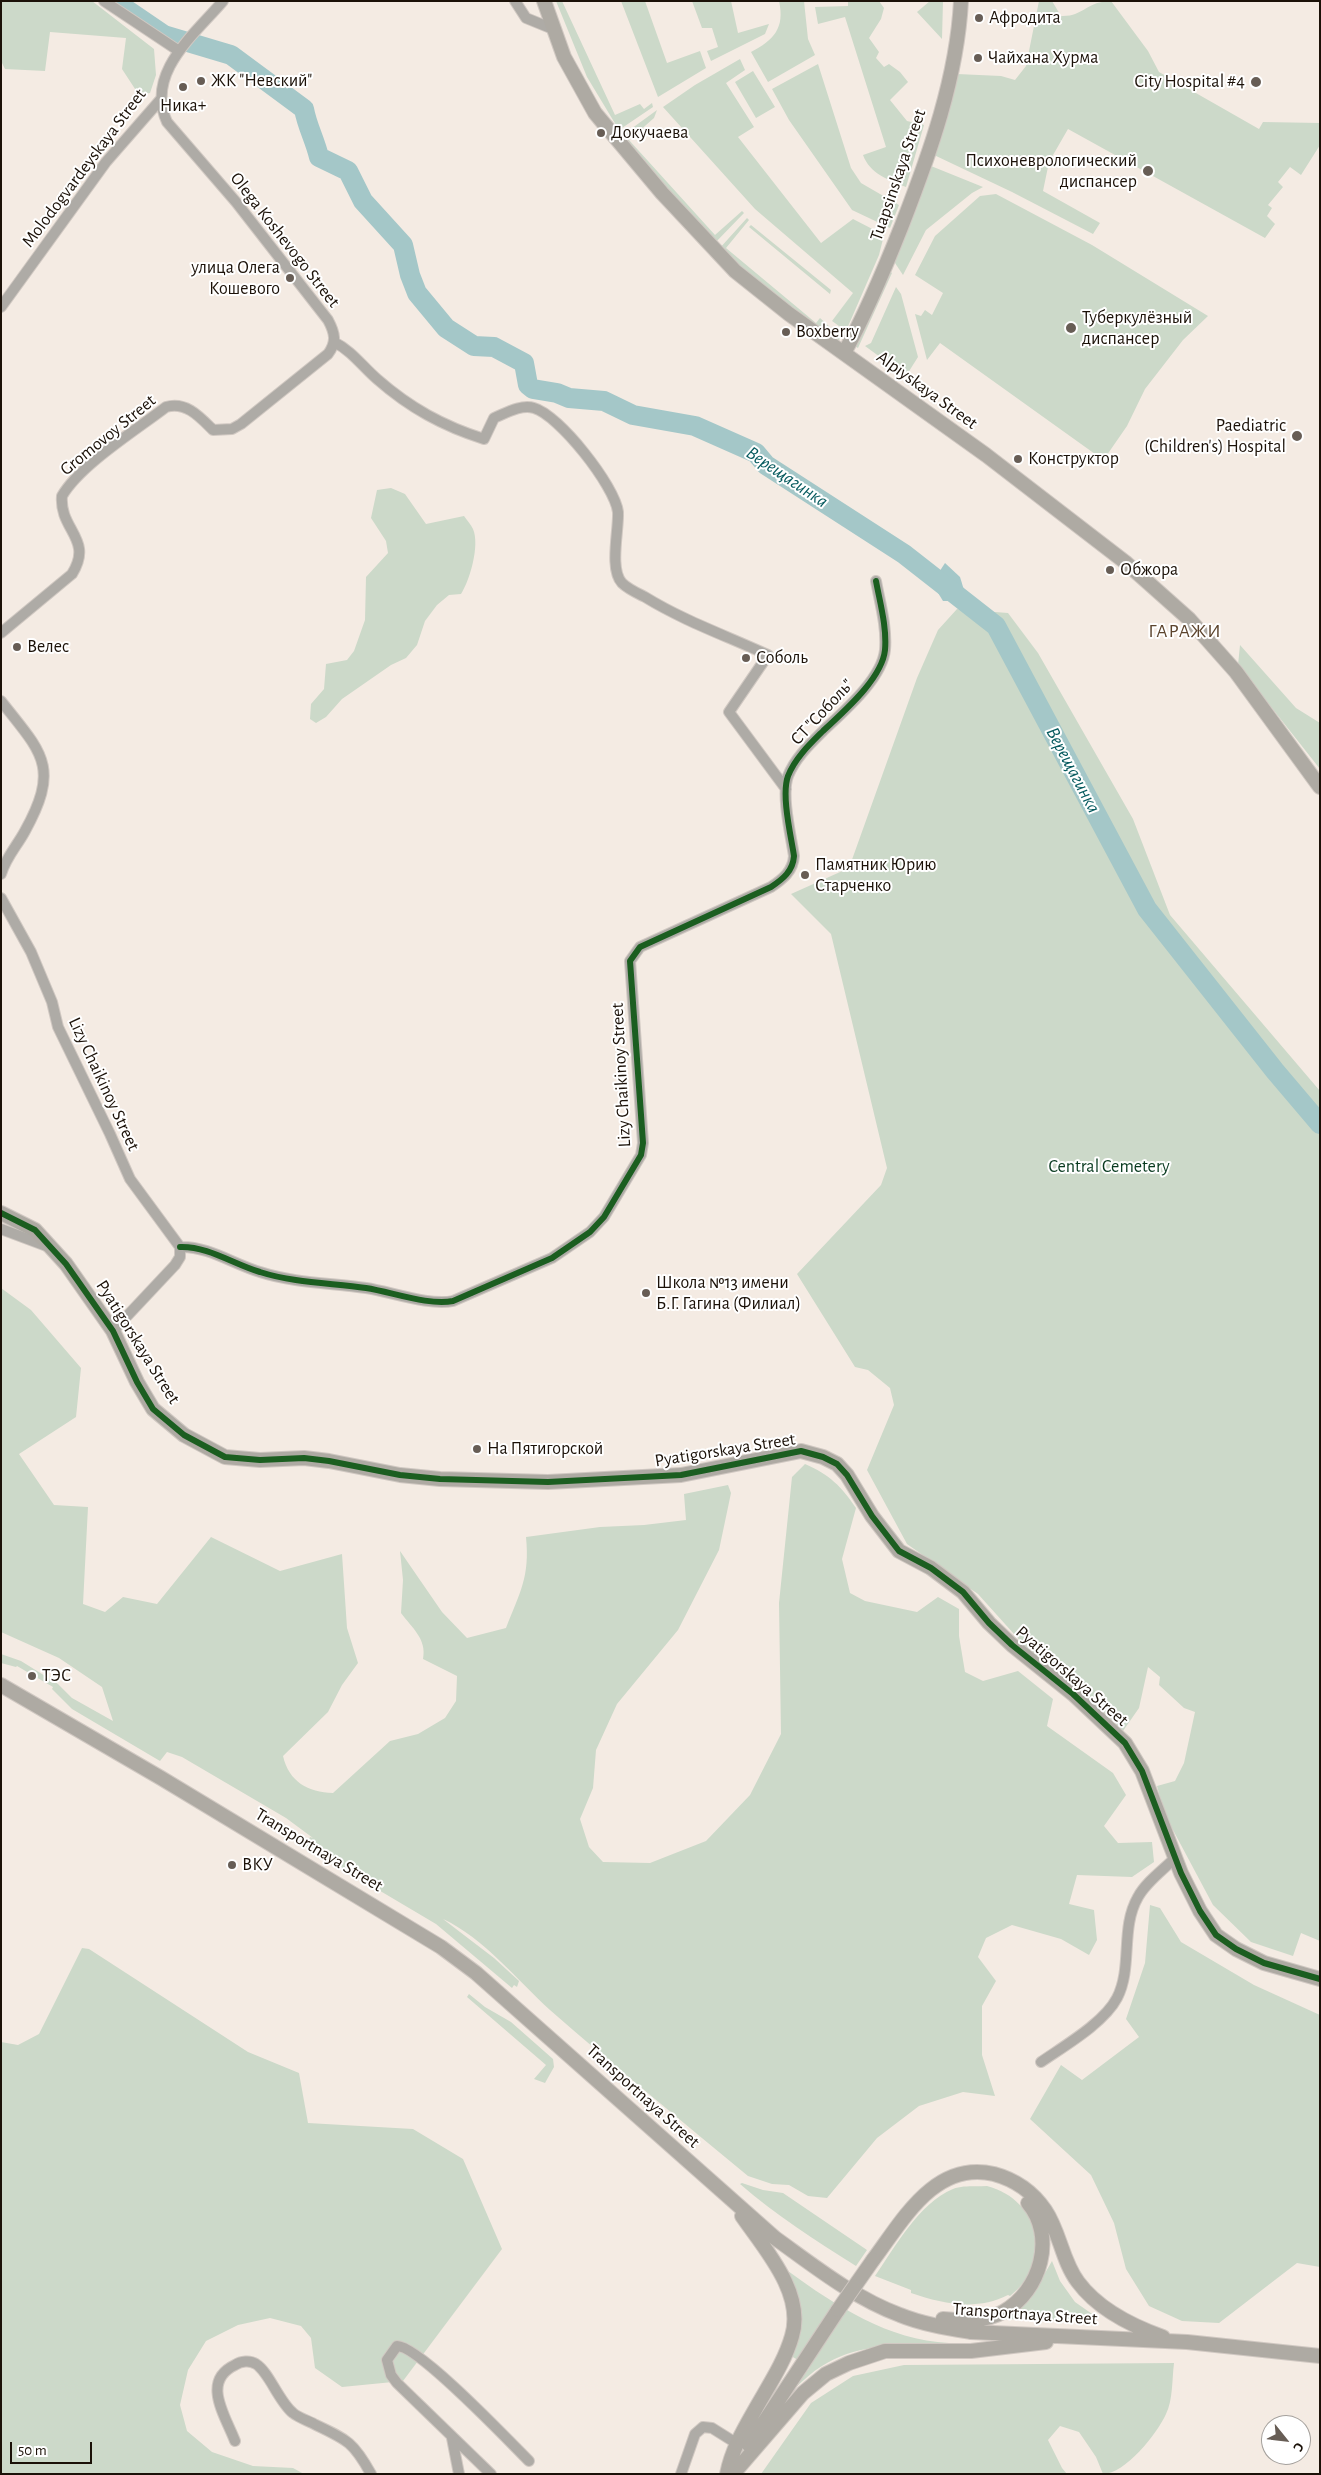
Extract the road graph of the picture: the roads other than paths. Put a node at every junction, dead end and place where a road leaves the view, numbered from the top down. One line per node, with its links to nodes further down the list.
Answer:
1 (104, 1): 7 (street)
2 (223, 1): 7 (street, Molodogvardeyskaya Street)
3 (515, 1): 6 (street)
4 (544, 1): 6 (main road, Alpiyskaya Street)
5 (961, 1): 11 (main road, Tuapsinskaya Street)
6 (553, 28): 11 (main road, Alpiyskaya Street)
7 (179, 51): 8 (street, Molodogvardeyskaya Street)
8 (161, 99): 9 (street, Molodogvardeyskaya Street); 10 (street, Olega Koshevogo Street)
9 (1, 307)
10 (334, 342): 13 (street, Gromovoy Street); 16 (street)
11 (844, 353): 15 (main road, Alpiyskaya Street)
12 (876, 581): 16 (street, СТ "Соболь")
13 (1, 633)
14 (1, 700): 18 (street)
15 (1320, 787)
16 (786, 789): 17 (street, СТ "Соболь")
17 (794, 864): 22 (street, Lizy Chaikinoy Street)
18 (1, 874)
19 (1, 898): 22 (street, Lizy Chaikinoy Street)
20 (1, 1213): 23 (main road, Pyatigorskaya Street)
21 (1, 1229): 23 (street)
22 (180, 1247): 24 (street)
23 (53, 1248): 24 (main road, Pyatigorskaya Street)
24 (113, 1331): 26 (main road, Pyatigorskaya Street)
25 (1, 1685): 30 (main road, Transportnaya Street)
26 (1175, 1858): 27 (main road, Pyatigorskaya Street); 28 (street)
27 (1320, 1979)
28 (1041, 2062)
29 (983, 2172): 31 (main road); 33 (main road); 44 (main road, bridge)
30 (730, 2199): 31 (main road, Transportnaya Street); 37 (main road)
31 (900, 2316): 32 (main road, Transportnaya Street)
32 (1084, 2338): 33 (main road, Transportnaya Street); 44 (main road)
33 (1175, 2342): 34 (main road, Transportnaya Street)
34 (1320, 2356)
35 (452, 2438): 38 (street); 40 (street); 41 (street)
36 (235, 2441): 39 (street)
37 (736, 2443): 42 (street); 43 (main road)
38 (529, 2461)
39 (371, 2474)
40 (459, 2474)
41 (491, 2474)
42 (681, 2474)
43 (727, 2474)
44 (732, 2474)

